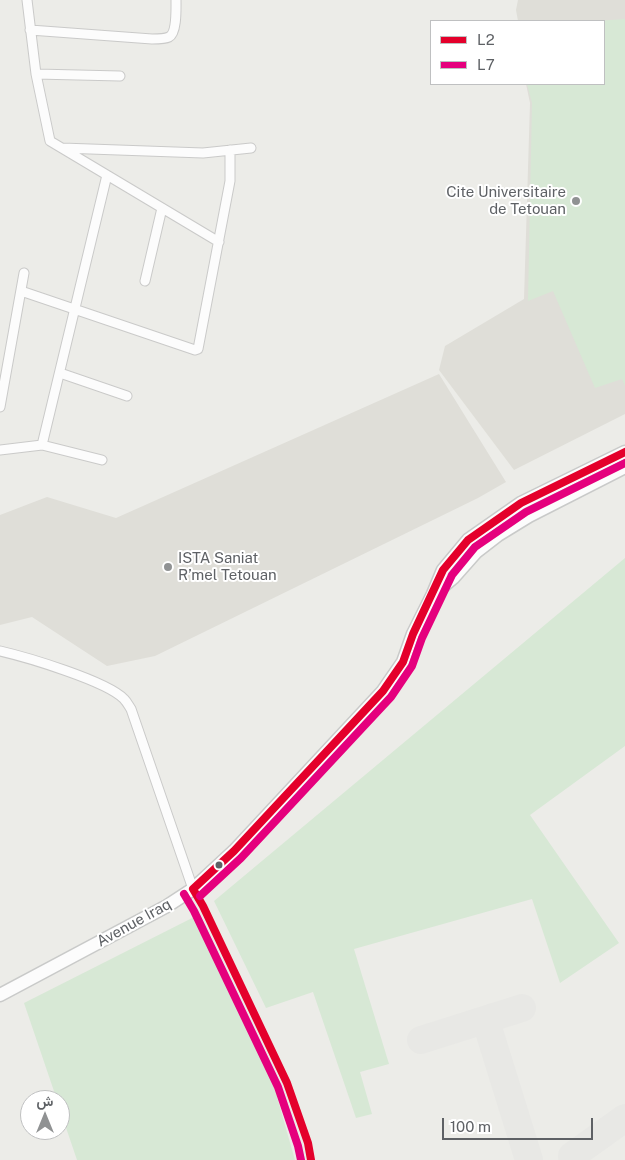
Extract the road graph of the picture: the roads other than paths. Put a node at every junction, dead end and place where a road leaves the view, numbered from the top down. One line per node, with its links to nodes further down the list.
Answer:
1 (27, 0): 3 (street)
2 (176, 0): 3 (street)
3 (30, 30): 4 (street)
4 (36, 74): 5 (street); 6 (street)
5 (120, 76)
6 (61, 148): 8 (street); 9 (street)
7 (251, 148): 8 (street)
8 (230, 150): 11 (street)
9 (108, 175): 10 (street); 15 (street)
10 (162, 208): 11 (street); 13 (street)
11 (219, 242): 15 (street)
12 (24, 273): 14 (street)
13 (145, 281)
14 (21, 291): 15 (street); 18 (street)
15 (76, 309): 16 (street)
16 (60, 373): 17 (street); 19 (street)
17 (127, 396)
18 (0, 408)
19 (42, 445): 20 (street); 22 (street)
20 (0, 450)
21 (625, 452): 24 (street, Avenue Iraq)
22 (102, 460)
23 (625, 467): 24 (street, Avenue Iraq)
24 (433, 594): 26 (street, Avenue Iraq)
25 (0, 651): 26 (street)
26 (193, 889): 27 (street, Avenue Iraq)
27 (0, 995)

